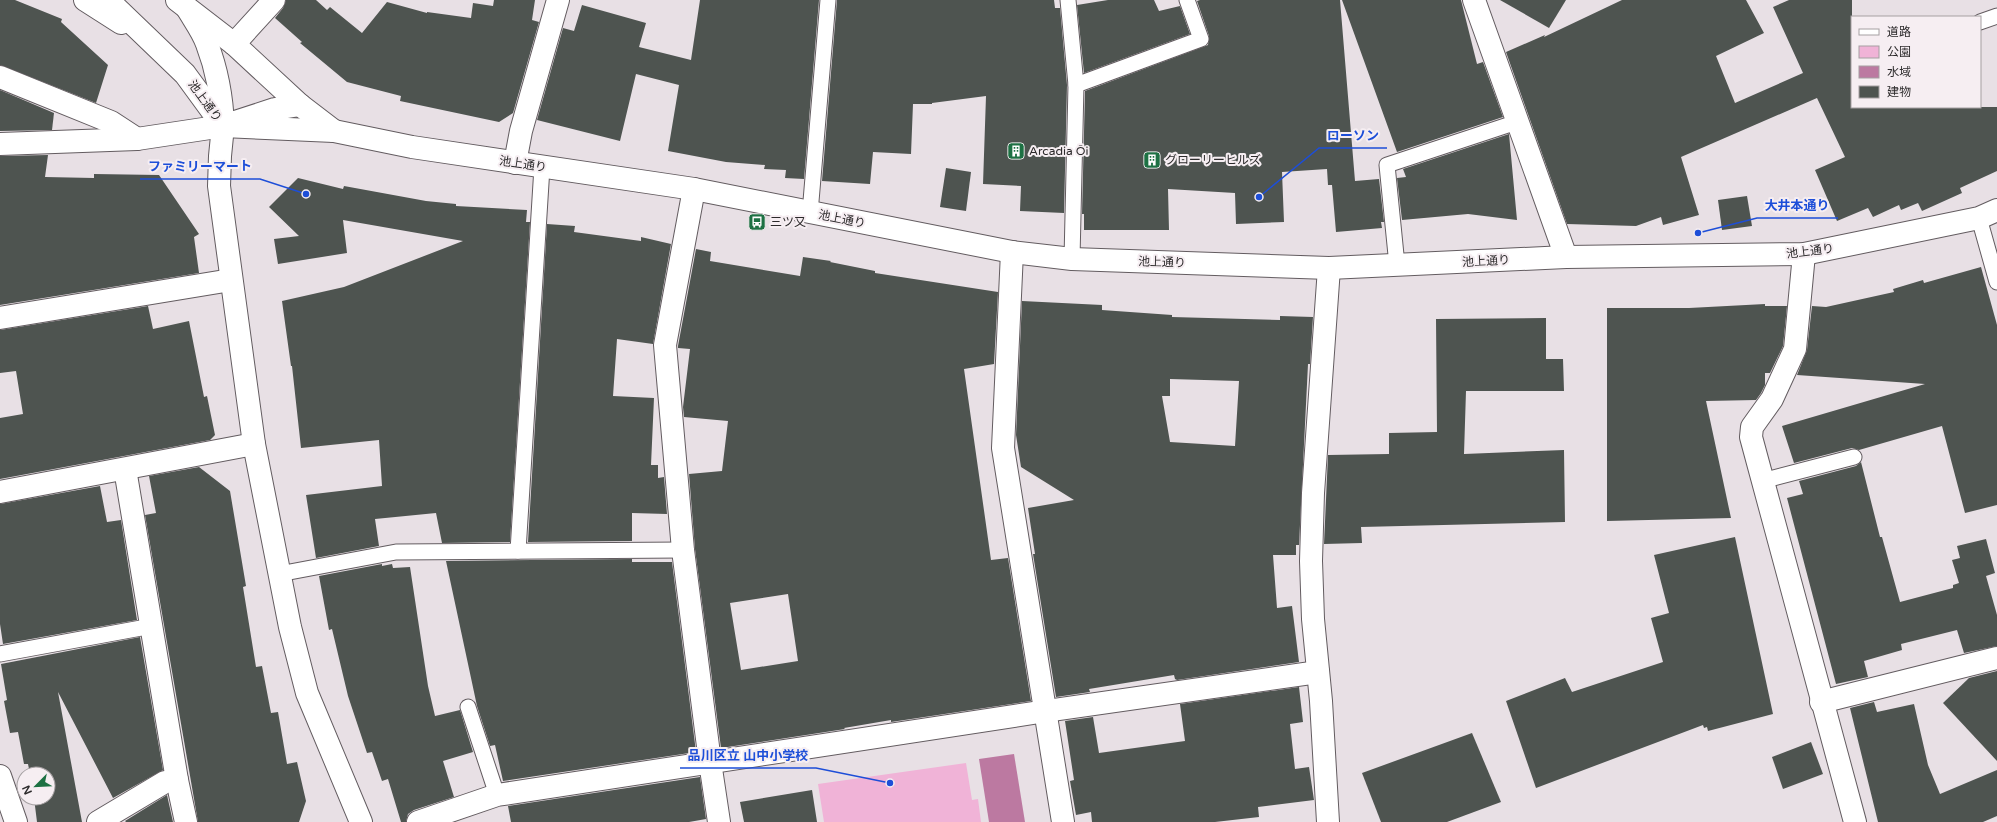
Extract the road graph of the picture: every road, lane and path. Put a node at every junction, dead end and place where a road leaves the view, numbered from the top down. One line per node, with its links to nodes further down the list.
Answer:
1 (85, 0): 12 (street)
2 (108, 0): 12 (street, 池上通り)
3 (274, 0): 13 (street)
4 (558, 0): 22 (street)
5 (828, 0): 25 (lane)
6 (1068, 0): 15 (lane)
7 (1187, 0): 15 (lane)
8 (1474, 0): 17 (street)
9 (183, 3): 13 (street, 池上通り); 18 (street)
10 (1997, 16): 11 (lane)
11 (1981, 22)
12 (153, 42): 18 (street, 池上通り)
13 (234, 44): 16 (street, 池上通り)
14 (0, 77): 20 (street)
15 (1076, 85): 30 (lane)
16 (300, 105): 18 (street); 19 (street, 池上通り)
17 (1517, 122): 29 (street); 31 (lane)
18 (223, 126): 19 (street, 池上通り); 20 (street); 33 (street)
19 (334, 131): 22 (street, 池上通り)
20 (137, 139): 21 (street)
21 (0, 144)
22 (514, 163): 23 (street, 池上通り)
23 (542, 167): 24 (street, 池上通り); 42 (lane)
24 (694, 189): 25 (street, 池上通り); 41 (street)
25 (810, 213): 27 (street, 池上通り)
26 (1988, 214): 28 (street, 池上通り); 34 (lane)
27 (1012, 252): 30 (street, 池上通り); 50 (street)
28 (1804, 254): 29 (street, 池上通り); 39 (street)
29 (1566, 257): 31 (street, 池上通り)
30 (1072, 259): 32 (street, 池上通り)
31 (1397, 265): 32 (street, 池上通り)
32 (1330, 268): 47 (street)
33 (231, 280): 35 (street); 36 (street)
34 (1997, 282)
35 (0, 318)
36 (254, 444): 38 (street); 43 (street)
37 (1854, 457): 39 (lane)
38 (125, 470): 40 (street); 44 (street)
39 (1762, 481): 48 (street)
40 (0, 492)
41 (683, 550): 42 (lane); 51 (street)
42 (518, 551): 43 (lane)
43 (279, 574): 58 (street)
44 (152, 626): 45 (lane); 53 (street)
45 (0, 654)
46 (1997, 658): 48 (street)
47 (1318, 672): 50 (street); 62 (street)
48 (1822, 702): 63 (street)
49 (468, 707): 54 (lane)
50 (1046, 711): 51 (street); 61 (street)
51 (710, 762): 54 (street); 60 (street)
52 (0, 779): 55 (street)
53 (177, 780): 56 (street); 57 (street)
54 (497, 796): 59 (street)
55 (16, 822)
56 (98, 822)
57 (186, 822)
58 (360, 822)
59 (418, 822)
60 (720, 822)
61 (1063, 822)
62 (1328, 822)
63 (1855, 822)

